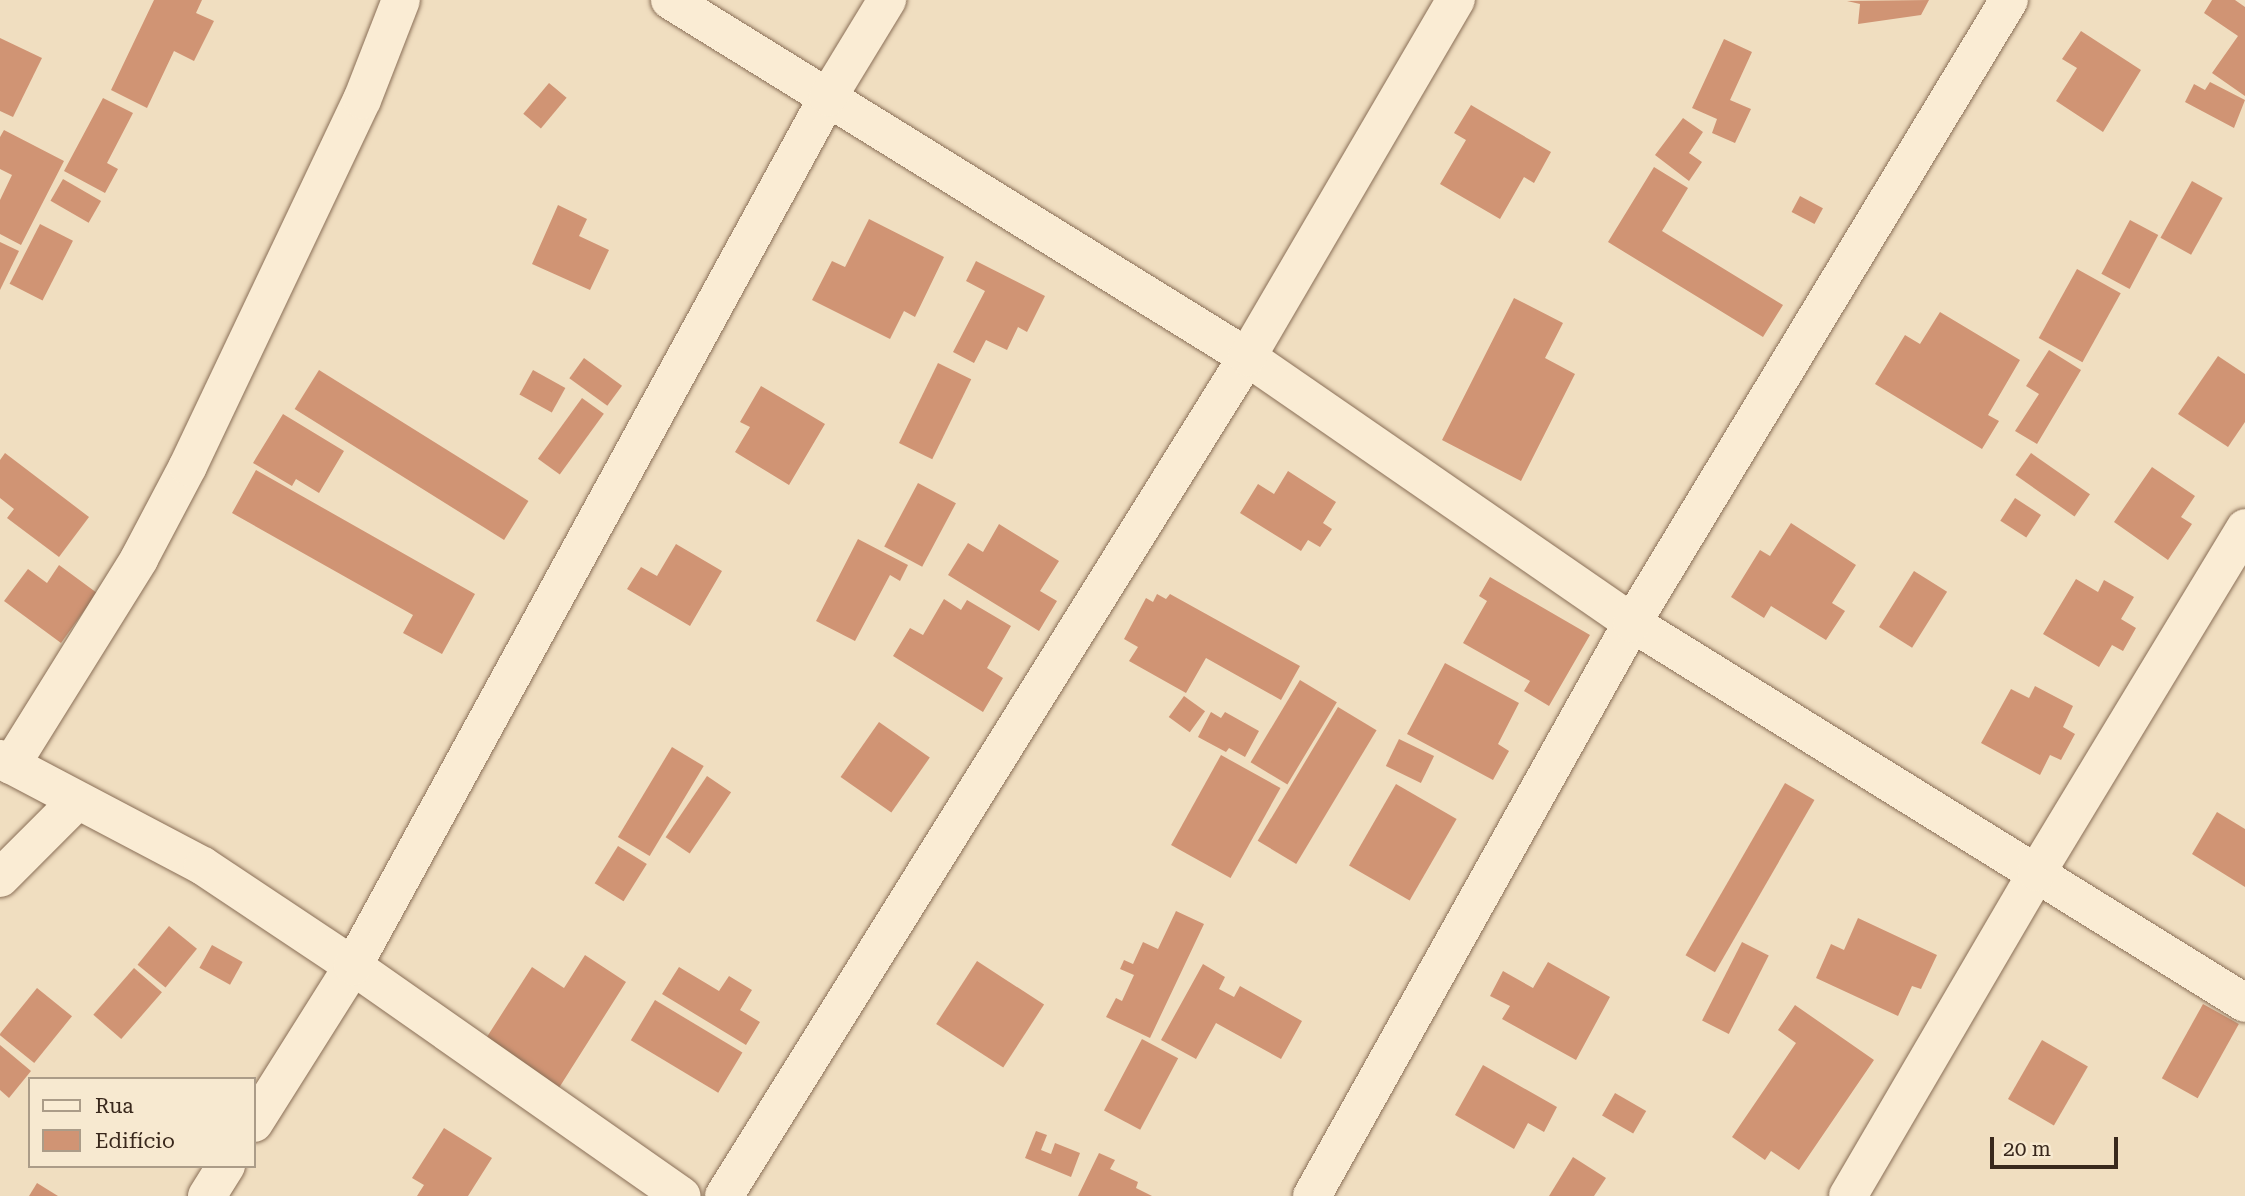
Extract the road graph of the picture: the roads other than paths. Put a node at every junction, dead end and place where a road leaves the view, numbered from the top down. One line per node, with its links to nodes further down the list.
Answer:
1 (401, 0): 10 (street)
2 (670, 0): 6 (street)
3 (887, 0): 6 (street)
4 (1456, 0): 7 (street)
5 (2009, 0): 9 (street)
6 (828, 97): 7 (street); 14 (street)
7 (1247, 356): 9 (street); 20 (street)
8 (2245, 528): 12 (street)
9 (1632, 623): 12 (street); 21 (street)
10 (6, 762): 11 (street)
11 (77, 801): 13 (street); 14 (street)
12 (2037, 872): 15 (street); 22 (street)
13 (0, 878)
14 (353, 967): 16 (street); 19 (street)
15 (2245, 1003)
16 (256, 1120)
17 (225, 1168): 18 (street)
18 (207, 1196)
19 (681, 1196)
20 (724, 1196)
21 (1312, 1196)
22 (1848, 1196)

